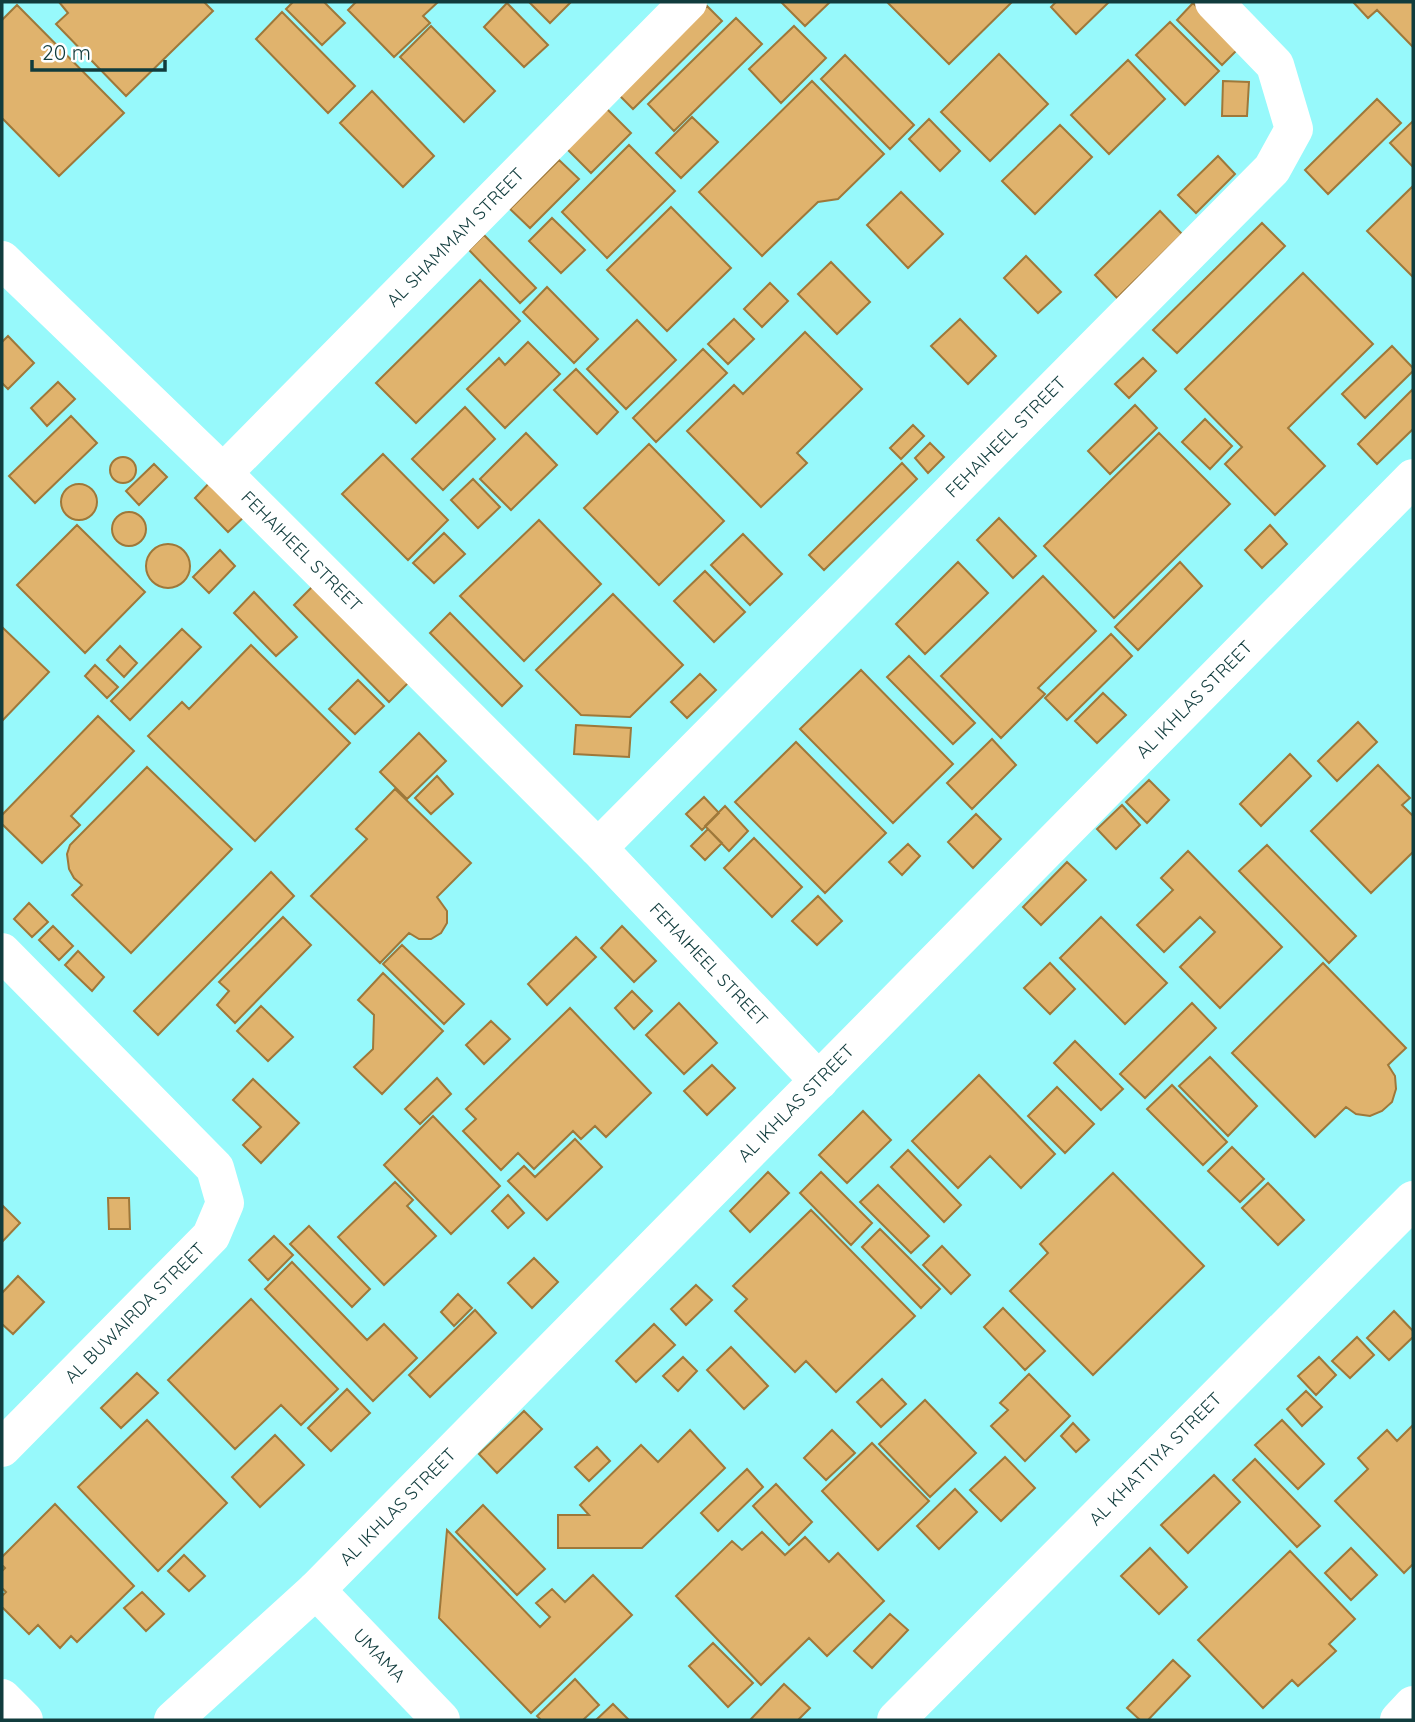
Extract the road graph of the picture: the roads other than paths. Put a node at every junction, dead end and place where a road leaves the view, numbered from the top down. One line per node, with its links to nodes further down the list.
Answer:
1 (688, 2): 4 (street, AL SHAMMAM STREET)
2 (1214, 2): 6 (street, FEHAIHEEL STREET)
3 (2, 260): 4 (street, FEHAIHEEL STREET)
4 (223, 472): 6 (street, FEHAIHEEL STREET)
5 (1413, 478): 8 (street, AL IKHLAS STREET)
6 (598, 848): 8 (street, FEHAIHEEL STREET)
7 (2, 952): 10 (street, AL BUWAIRDA STREET)
8 (819, 1081): 11 (street, AL IKHLAS STREET)
9 (1413, 1200): 17 (street, AL KHATTIYA STREET)
10 (2, 1448)
11 (316, 1590): 15 (street, AL IKHLAS STREET); 16 (street, UMAMA)
12 (2, 1698): 14 (street)
13 (1413, 1705): 18 (street)
14 (24, 1720)
15 (173, 1720)
16 (442, 1720)
17 (896, 1720)
18 (1399, 1720)

